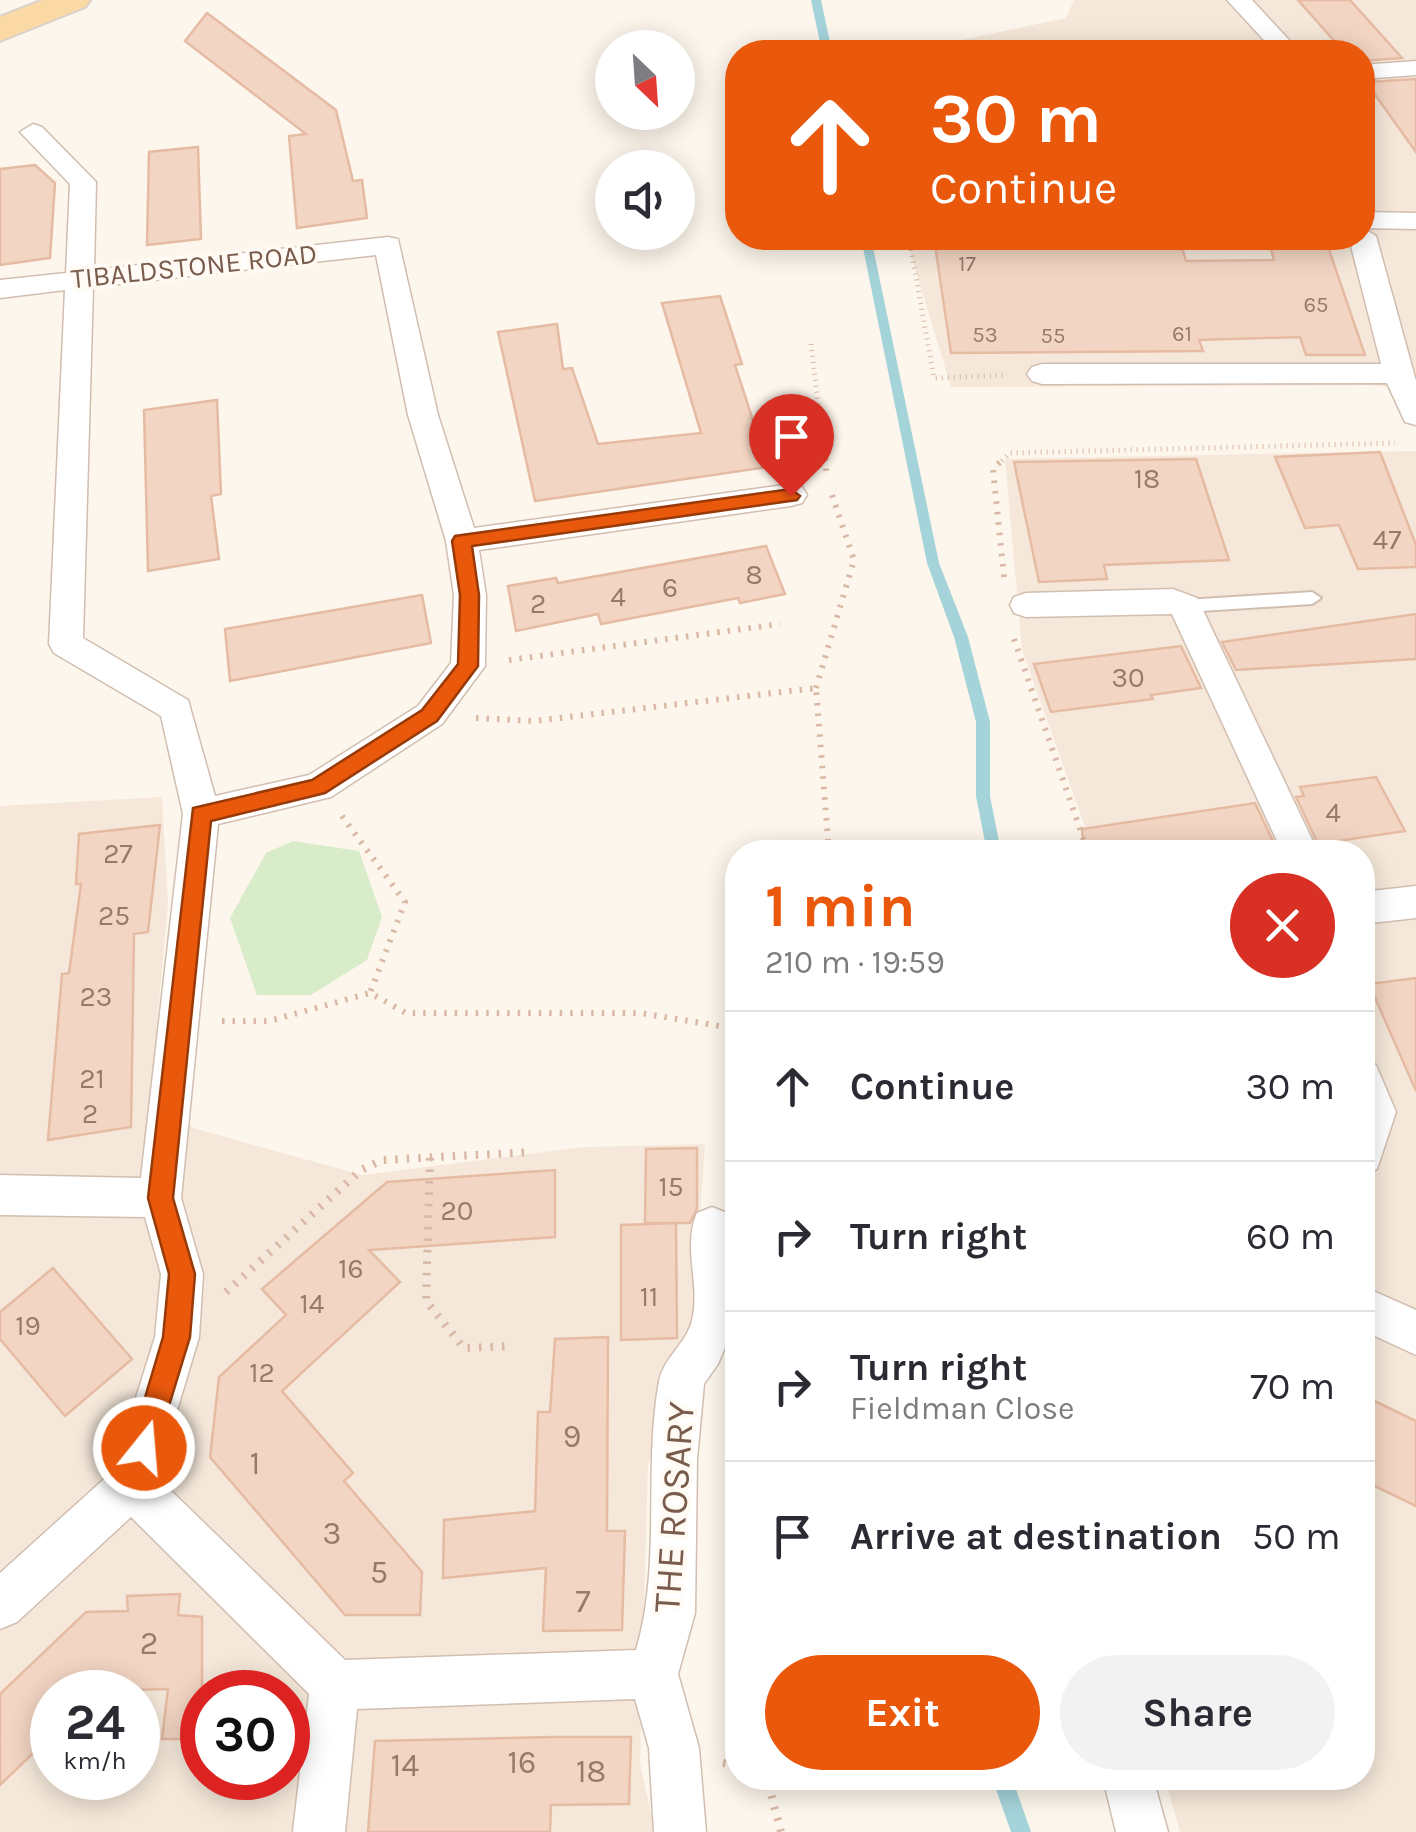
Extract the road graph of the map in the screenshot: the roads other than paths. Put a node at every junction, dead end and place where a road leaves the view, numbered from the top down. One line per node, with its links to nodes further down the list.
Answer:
1 (73, 0): 3 (main road)
2 (1239, 0): 4 (street)
3 (0, 30)
4 (1277, 40)
5 (1416, 68): 6 (street)
6 (1375, 71)
7 (33, 132): 11 (street)
8 (1375, 220): 9 (street)
9 (1416, 221)
10 (1366, 250): 13 (street)
11 (79, 278): 12 (street, TIBALDSTONE ROAD); 17 (street, TIBALDSTONE ROAD); 21 (street)
12 (0, 289)
13 (1398, 372): 14 (street); 15 (street)
14 (1042, 374)
15 (1416, 415)
16 (791, 496): 17 (street)
17 (462, 541): 21 (street)
18 (1312, 598): 20 (lane)
19 (1014, 604): 20 (street)
20 (1185, 606): 22 (street)
21 (201, 814): 26 (street)
22 (1294, 840)
23 (1416, 902): 24 (street)
24 (1375, 907)
25 (0, 1195): 26 (street)
26 (160, 1198): 30 (street)
27 (712, 1227): 32 (street, THE ROSARY)
28 (1375, 1313): 29 (street)
29 (1416, 1333)
30 (132, 1485): 31 (street); 33 (street)
31 (0, 1605)
32 (653, 1674): 33 (street); 36 (street)
33 (335, 1685): 35 (street)
34 (1131, 1790): 37 (street)
35 (320, 1832)
36 (680, 1832)
37 (1142, 1832)

